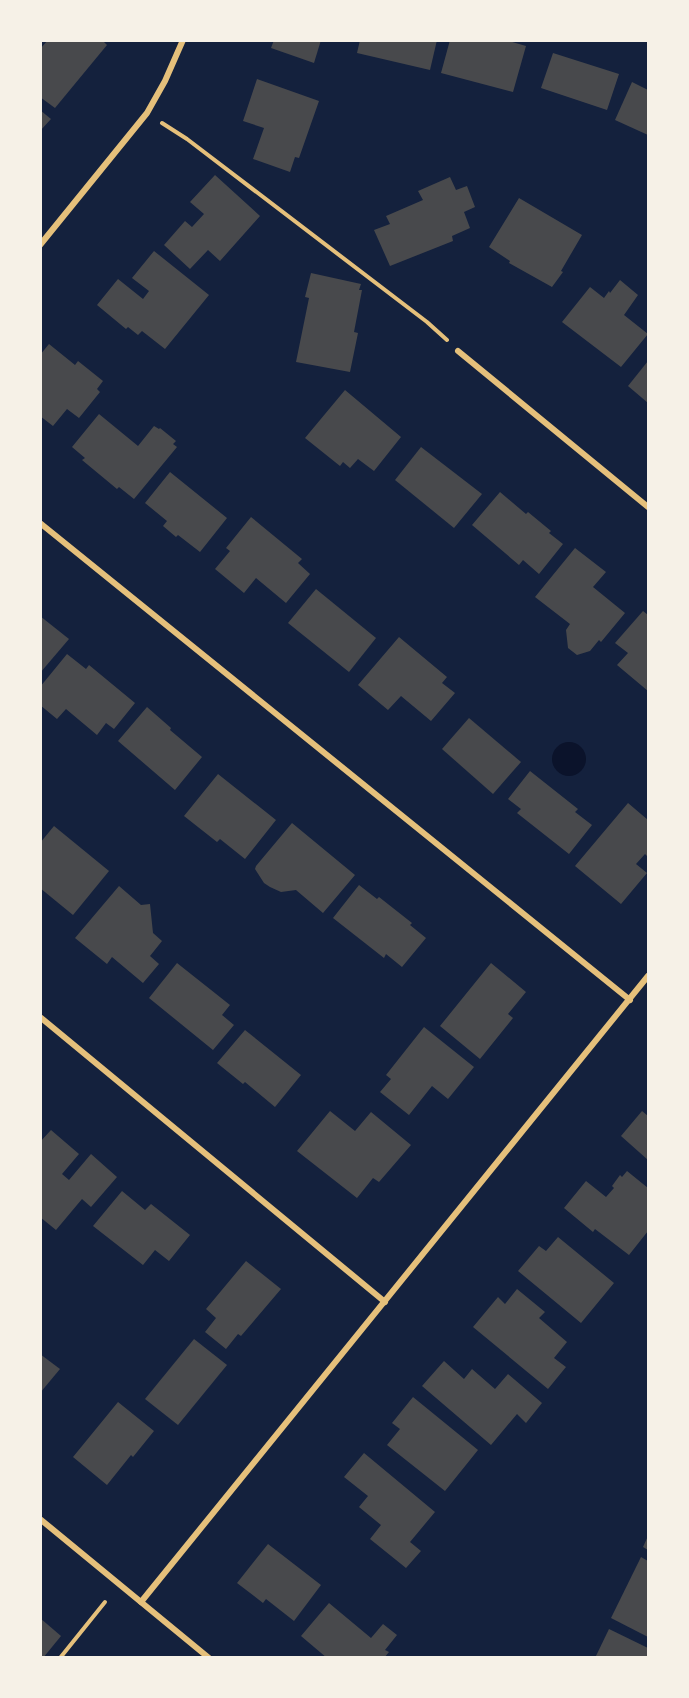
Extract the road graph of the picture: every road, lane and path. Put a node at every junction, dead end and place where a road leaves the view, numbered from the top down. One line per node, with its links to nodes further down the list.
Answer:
1 (183, 40): 2 (street)
2 (147, 113): 3 (street); 4 (path)
3 (40, 245)
4 (458, 351): 5 (street)
5 (648, 507)
6 (40, 523): 8 (street)
7 (648, 976): 8 (street)
8 (630, 1000): 10 (street)
9 (40, 1017): 10 (street)
10 (385, 1302): 13 (street)
11 (40, 1519): 13 (street)
12 (105, 1602): 14 (path)
13 (141, 1602): 15 (street)
14 (60, 1658)
15 (209, 1658)

